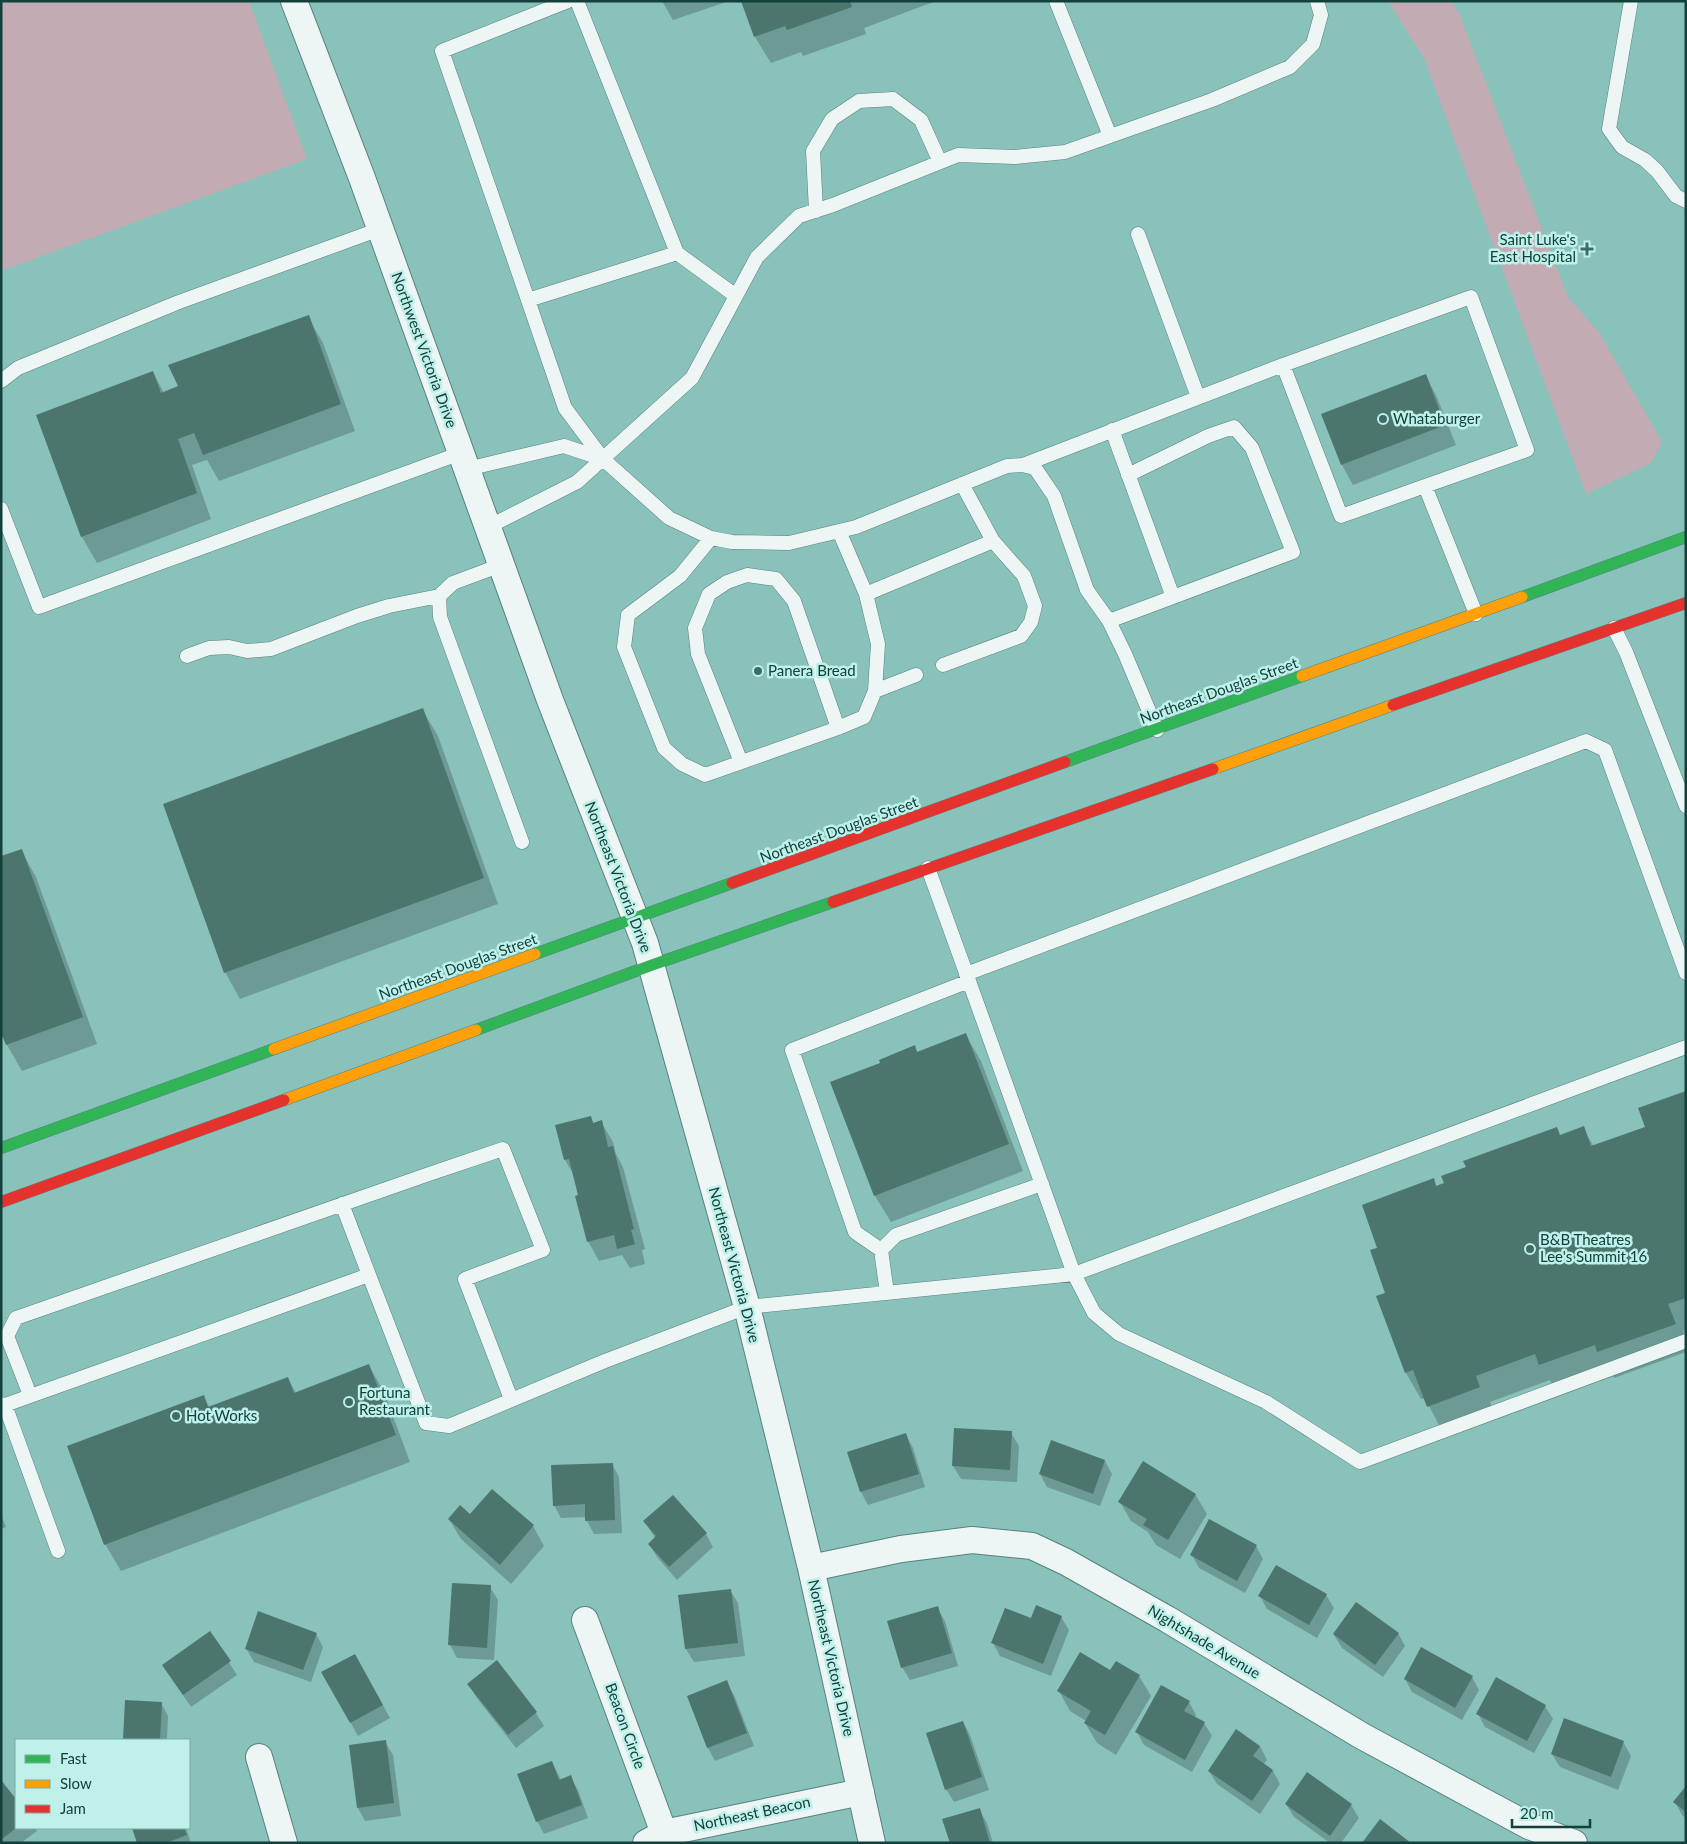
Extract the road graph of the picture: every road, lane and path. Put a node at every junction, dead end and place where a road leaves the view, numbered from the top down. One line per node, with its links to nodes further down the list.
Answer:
1 (294, 1): 11 (street, Northwest Victoria Drive)
2 (568, 1): 15 (lane)
3 (577, 1): 13 (lane)
4 (1056, 1): 7 (lane)
5 (1317, 1): 7 (lane)
6 (1631, 1): 9 (lane)
7 (1110, 136): 8 (lane)
8 (940, 162): 10 (lane); 10 (lane)
9 (1686, 201)
10 (816, 211): 14 (lane)
11 (380, 229): 17 (lane); 21 (street, Northwest Victoria Drive)
12 (1138, 234): 18 (lane)
13 (677, 253): 14 (lane); 15 (lane)
14 (736, 296): 20 (lane)
15 (528, 300): 20 (lane)
16 (1283, 364): 18 (lane); 25 (lane); 25 (lane)
17 (1, 382)
18 (1198, 397): 19 (lane)
19 (1112, 430): 22 (lane); 23 (lane)
20 (603, 459): 21 (lane); 27 (lane); 30 (lane)
21 (464, 461): 26 (lane); 27 (street, Northwest Victoria Drive)
22 (1022, 465): 24 (lane); 38 (lane)
23 (1128, 475): 35 (lane); 35 (lane)
24 (962, 484): 28 (lane); 31 (lane)
25 (1425, 486): 37 (lane)
26 (1, 509)
27 (488, 527): 32 (street, Northwest Victoria Drive)
28 (838, 531): 30 (lane); 33 (lane)
29 (1686, 537): 37 (main road, Northeast Douglas Street)
30 (711, 538): 47 (lane)
31 (993, 541): 33 (lane); 41 (lane)
32 (501, 565): 34 (lane); 44 (street, Northwest Victoria Drive)
33 (866, 594): 43 (lane)
34 (439, 596): 40 (lane); 49 (lane)
35 (1173, 596): 38 (lane)
36 (1686, 603): 39 (main road)
37 (1476, 614): 46 (main road, Northeast Douglas Street)
38 (1109, 620): 46 (lane)
39 (1614, 628): 48 (lane); 50 (main road)
40 (187, 656)
41 (942, 665)
42 (916, 675): 43 (lane)
43 (875, 690): 45 (lane)
44 (550, 700): 51 (street, Northeast Victoria Drive)
45 (838, 728): 47 (lane); 47 (lane)
46 (1156, 730): 51 (main road, Northeast Douglas Street)
47 (741, 762)
48 (1686, 806)
49 (522, 842)
50 (928, 868): 52 (main road); 54 (lane)
51 (636, 919): 52 (street, Northeast Victoria Drive); 56 (main road, Northeast Douglas Street)
52 (652, 965): 58 (main road); 64 (street, Northeast Victoria Drive)
53 (1686, 973): 54 (lane)
54 (968, 978): 57 (lane); 60 (lane)
55 (1686, 1047): 61 (lane)
56 (1, 1148)
57 (1042, 1184): 60 (lane); 61 (lane)
58 (1, 1202)
59 (342, 1204): 62 (lane); 66 (lane); 67 (lane)
60 (881, 1250): 63 (lane)
61 (1074, 1274): 63 (lane); 65 (lane)
62 (369, 1275): 66 (lane); 67 (lane)
63 (887, 1293): 64 (lane)
64 (746, 1307): 67 (lane); 70 (street, Northeast Victoria Drive)
65 (1686, 1341)
66 (30, 1395): 68 (lane)
67 (512, 1399)
68 (3, 1404): 69 (lane)
69 (58, 1551)
70 (811, 1568): 73 (street, Northeast Victoria Drive); 77 (street, Nightshade Avenue)
71 (585, 1620): 74 (street, Beacon Circle)
72 (259, 1757): 75 (street)
73 (861, 1792): 74 (street, Northeast Beacon); 76 (street, Northeast Victoria Drive)
74 (655, 1838)
75 (284, 1843)
76 (872, 1843)
77 (1574, 1843)

